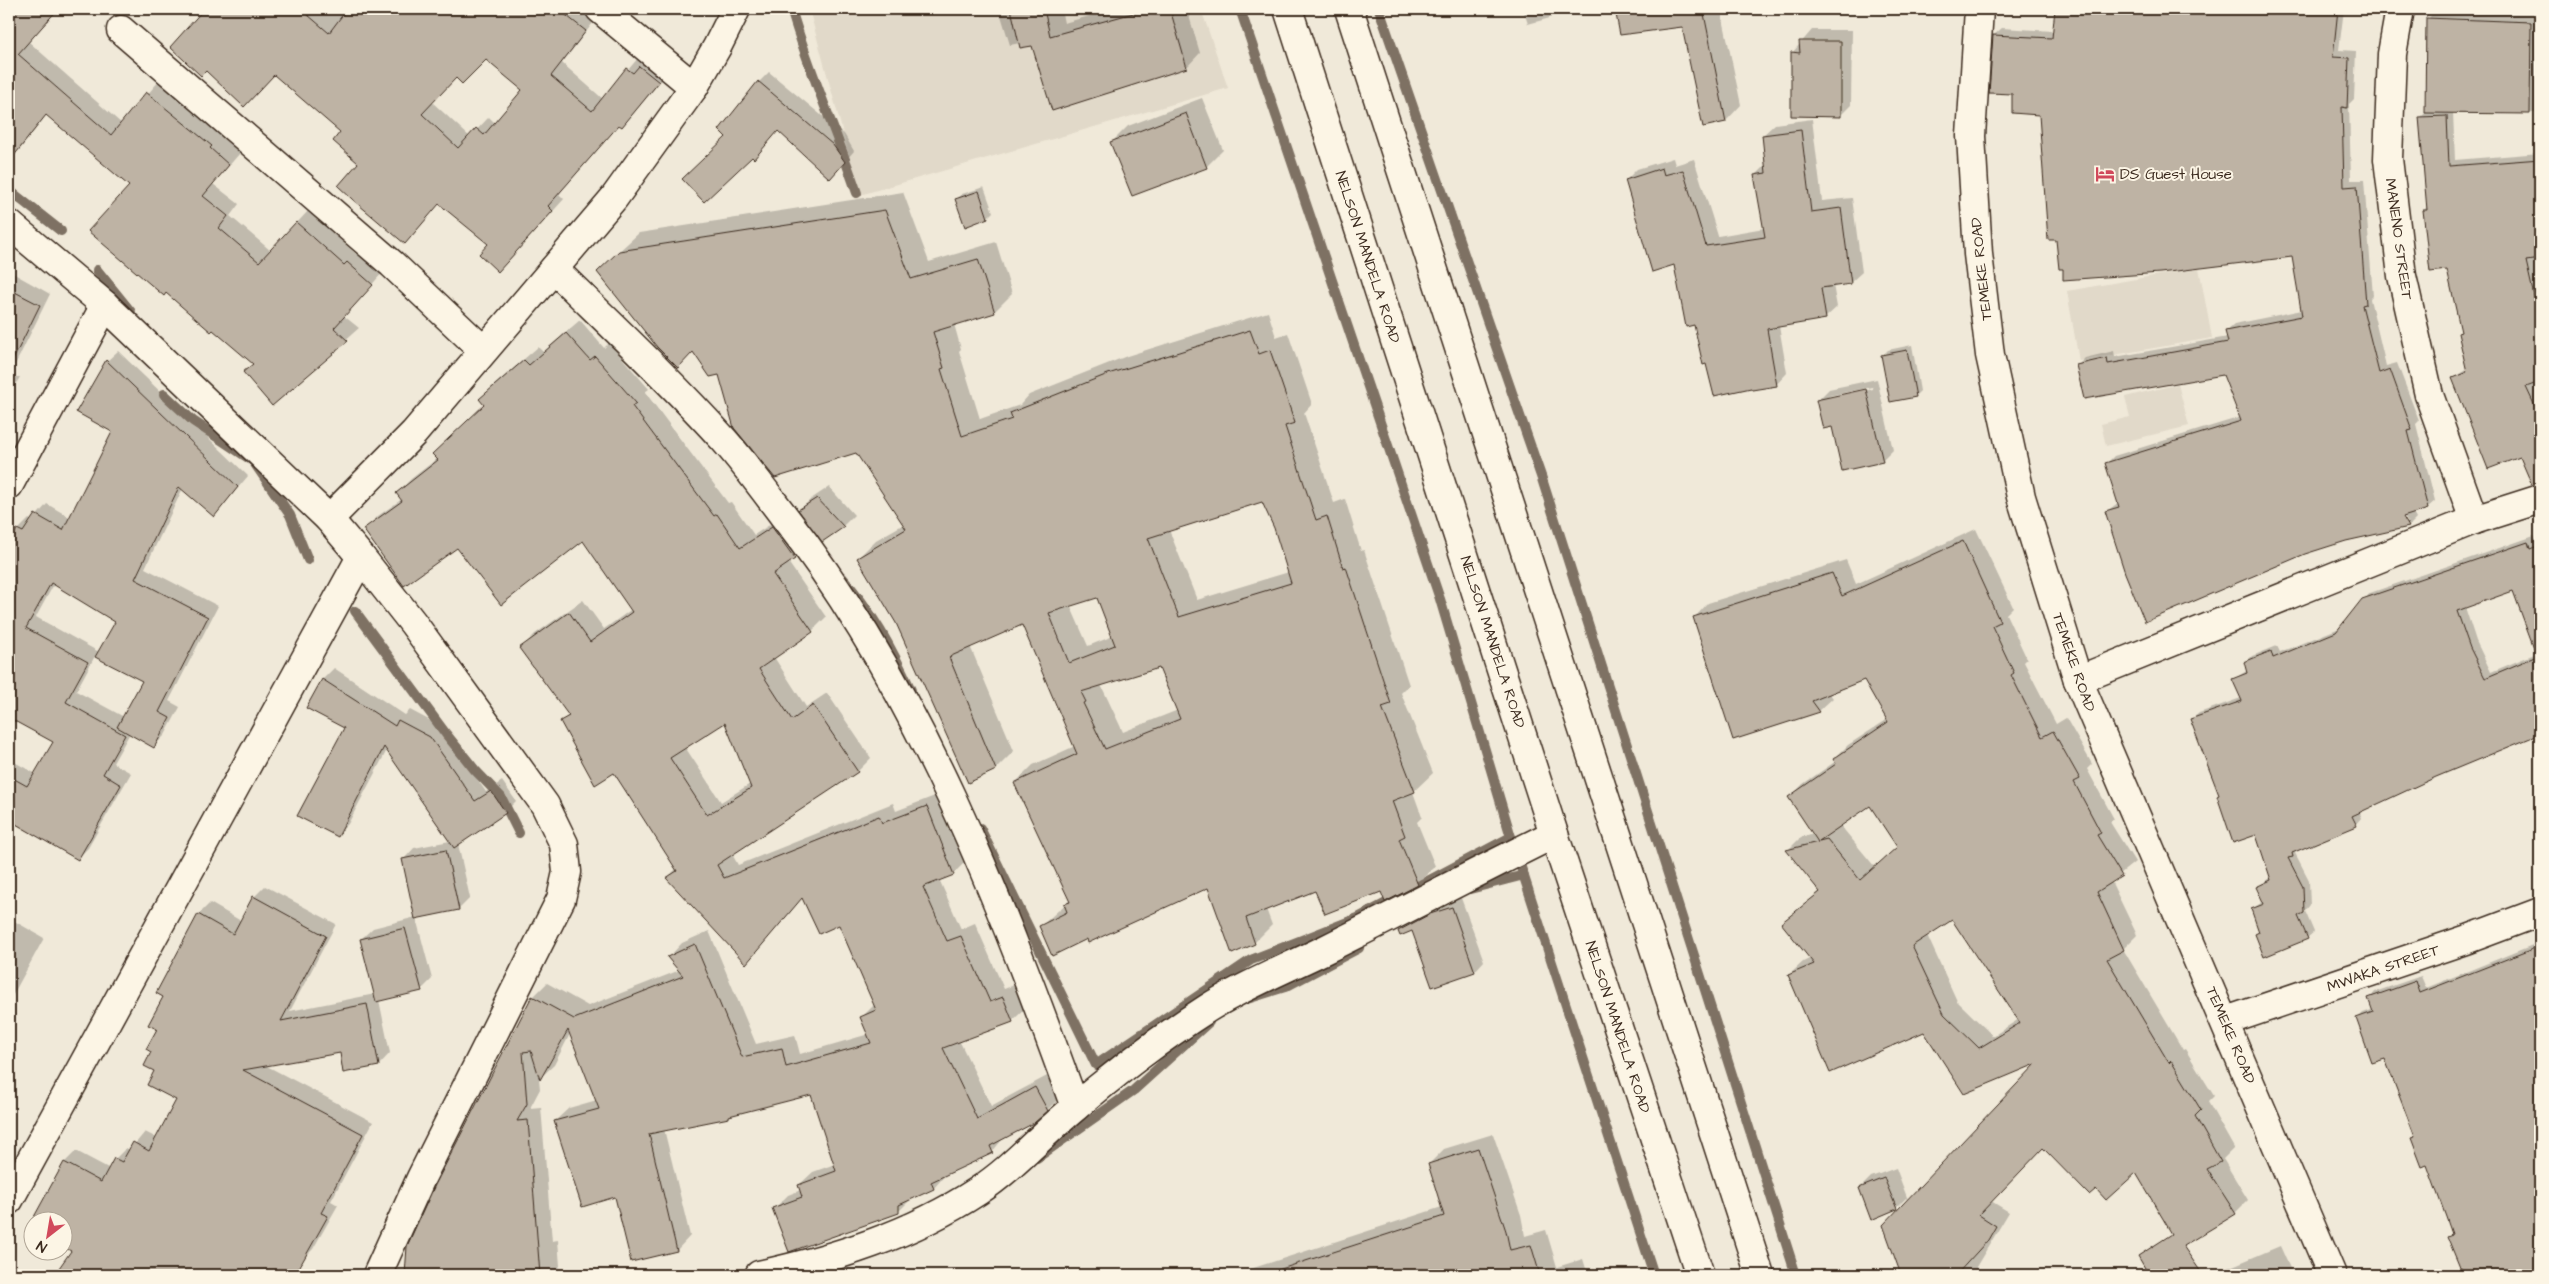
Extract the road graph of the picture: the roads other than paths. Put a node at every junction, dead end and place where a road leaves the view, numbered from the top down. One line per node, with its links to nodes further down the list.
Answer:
1 (600, 9): 8 (street)
2 (736, 9): 8 (street)
3 (1288, 9): 19 (street, NELSON MANDELA ROAD)
4 (1349, 9): 27 (street)
5 (1979, 9): 18 (street, TEMEKE ROAD)
6 (2400, 9): 16 (street, MANENO STREET)
7 (121, 30): 12 (street)
8 (694, 87): 10 (street)
9 (9, 224): 11 (street)
10 (554, 269): 12 (street); 22 (street)
11 (105, 305): 13 (street); 15 (street)
12 (484, 350): 15 (street)
13 (9, 486)
14 (2540, 499): 16 (street)
15 (329, 518): 17 (street)
16 (2474, 520): 18 (street)
17 (361, 556): 23 (street); 25 (street)
18 (2078, 680): 21 (street, TEMEKE ROAD)
19 (1554, 834): 22 (street); 26 (street, NELSON MANDELA ROAD)
20 (2540, 912): 21 (street, MWAKA STREET)
21 (2226, 1022): 28 (street, TEMEKE ROAD)
22 (1075, 1107): 24 (street)
23 (9, 1200)
24 (775, 1274)
25 (377, 1275)
26 (1700, 1275)
27 (1760, 1275)
28 (2332, 1275)

